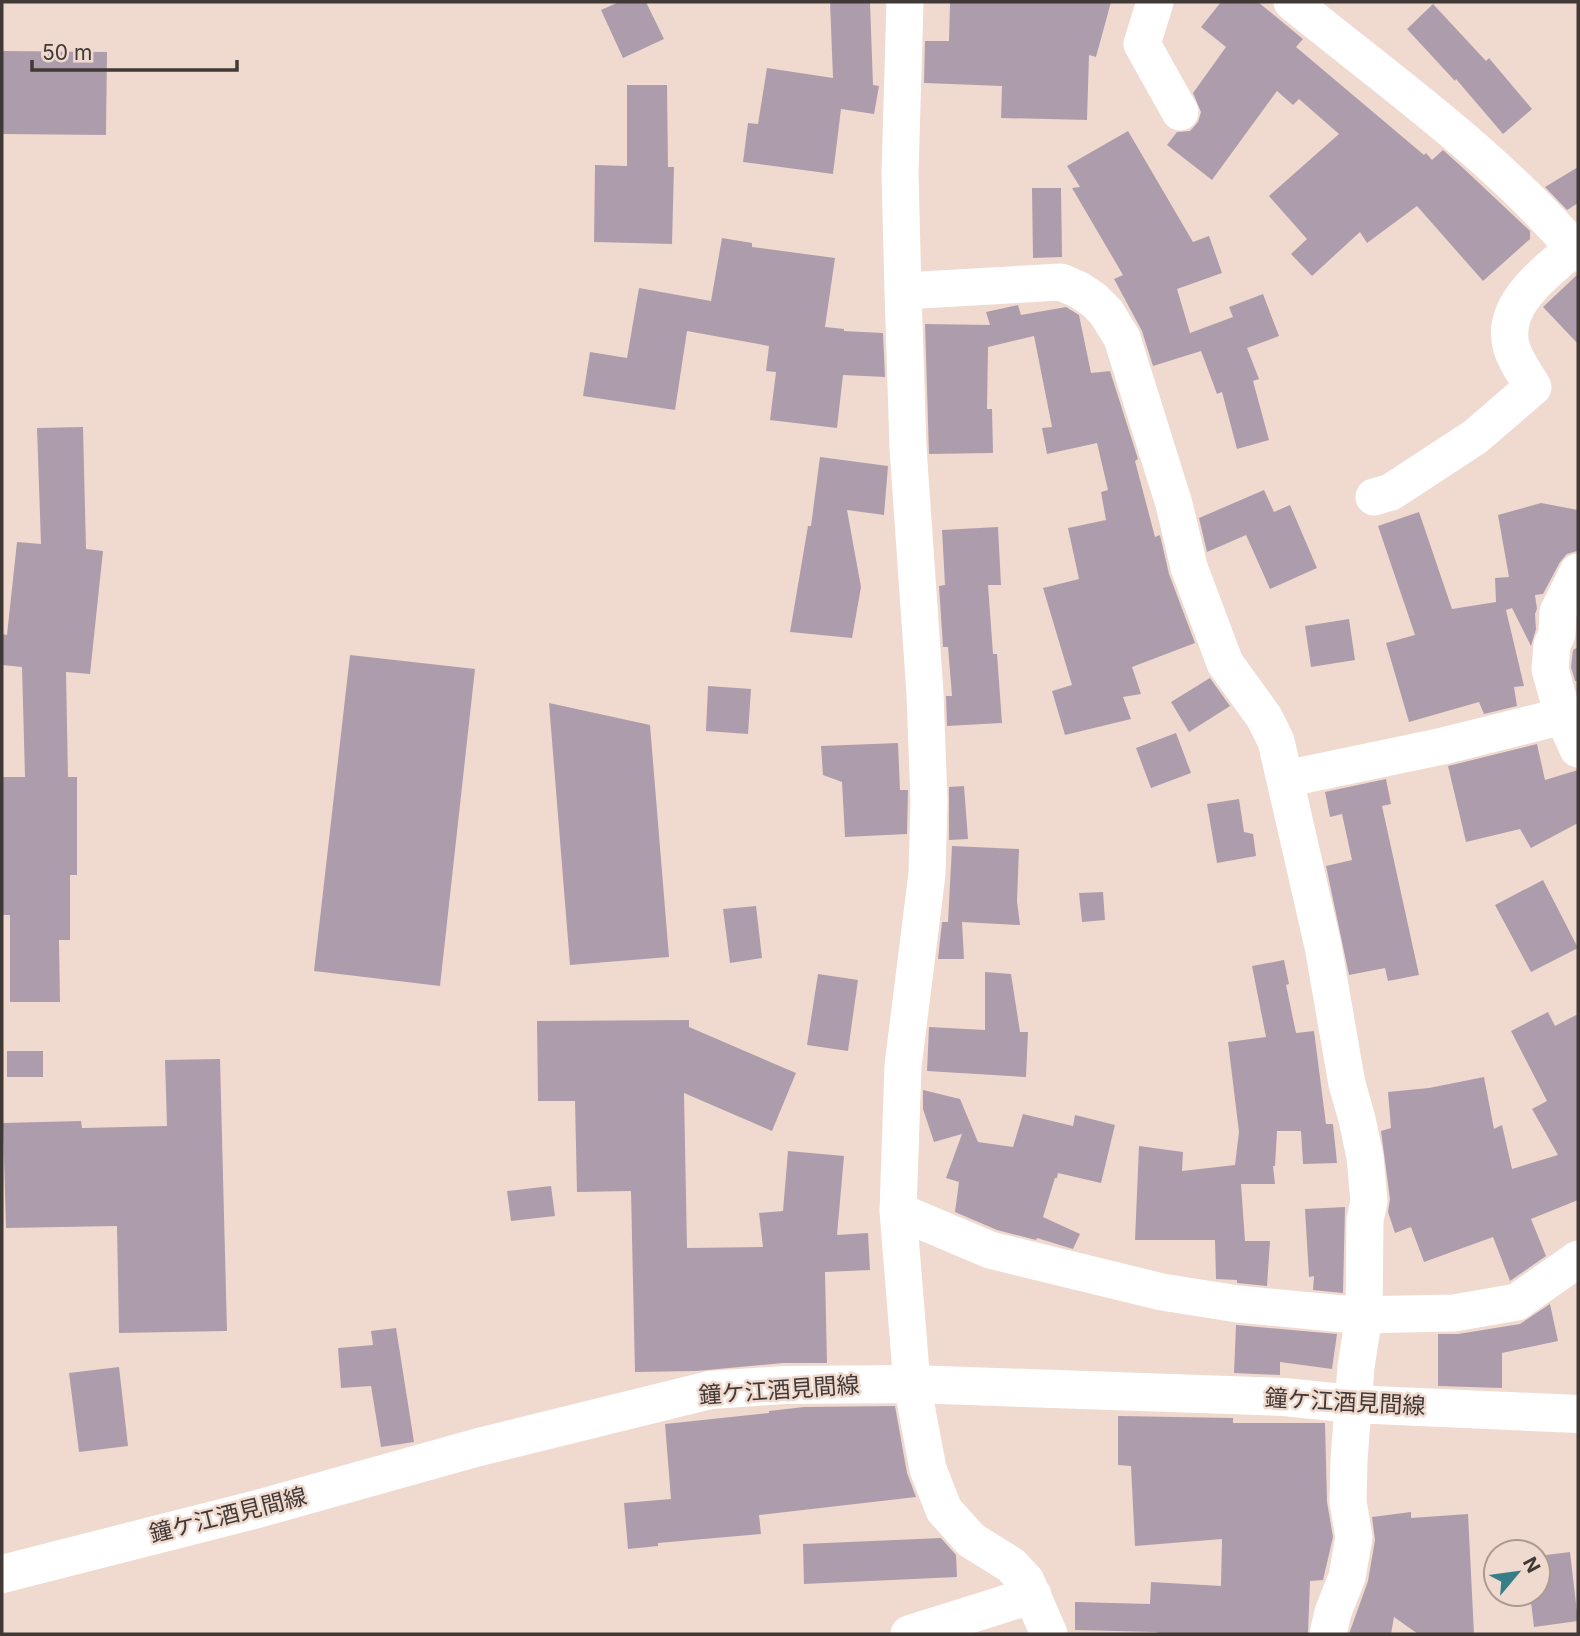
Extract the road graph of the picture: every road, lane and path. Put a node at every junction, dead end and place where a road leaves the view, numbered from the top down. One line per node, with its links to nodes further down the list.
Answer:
1 (905, 2): 6 (street)
2 (1155, 2): 4 (street)
3 (1292, 2): 5 (street)
4 (1180, 112)
5 (1576, 251): 7 (street)
6 (902, 291): 11 (street); 12 (street)
7 (1374, 497)
8 (1578, 572): 9 (street)
9 (1563, 716): 10 (street); 11 (street)
10 (1578, 749)
11 (1285, 779): 14 (street)
12 (898, 1211): 14 (street); 15 (street)
13 (1578, 1259): 14 (street)
14 (1364, 1315): 16 (street)
15 (912, 1384): 16 (main road, 鐘ケ江酒見間線); 18 (main road, 鐘ケ江酒見間線); 19 (street)
16 (1352, 1404): 17 (main road, 鐘ケ江酒見間線); 22 (street)
17 (1578, 1415)
18 (2, 1574)
19 (1033, 1595): 20 (street); 21 (street)
20 (909, 1634)
21 (1049, 1634)
22 (1328, 1634)

